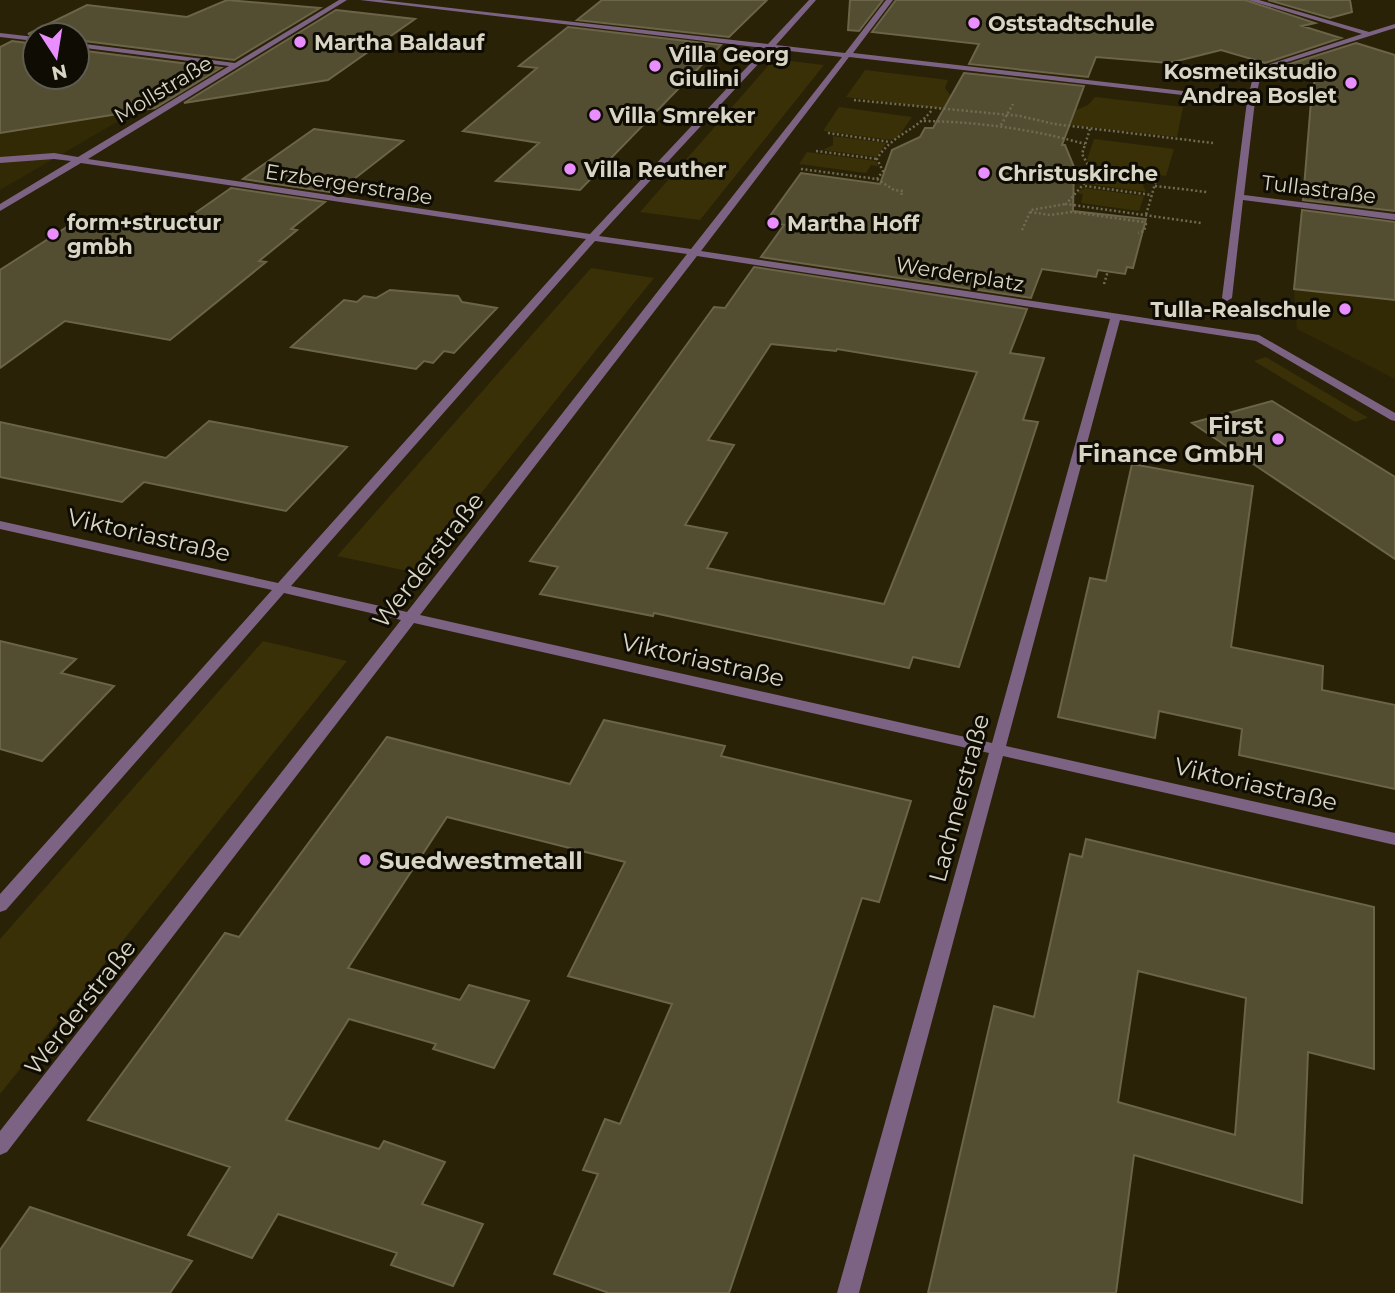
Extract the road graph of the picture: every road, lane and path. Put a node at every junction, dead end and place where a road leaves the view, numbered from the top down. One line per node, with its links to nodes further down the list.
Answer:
1 (344, 0): 15 (street, Mollstraße)
2 (363, 0): 13 (street)
3 (814, 0): 13 (street)
4 (890, 0): 14 (street, Werderstraße)
5 (1251, 0): 9 (street)
6 (1395, 26): 9 (street)
7 (1020, 31): 8 (path)
8 (1011, 32)
9 (1369, 34): 26 (street)
10 (0, 35): 11 (street)
11 (21, 37)
12 (91, 46): 15 (street)
13 (768, 46): 14 (street); 48 (street)
14 (847, 55): 16 (street, Werderstraße); 17 (street)
15 (236, 65): 30 (street, Mollstraße)
16 (816, 95): 18 (path); 31 (street, Werderstraße)
17 (1235, 99)
18 (932, 110): 19 (path); 20 (path)
19 (1007, 115): 21 (path); 22 (path)
20 (924, 121): 21 (path); 24 (path)
21 (1001, 125): 25 (path)
22 (1090, 129): 25 (path); 26 (path)
23 (825, 133): 24 (path)
24 (890, 142): 28 (path)
25 (1085, 144): 32 (path)
26 (1245, 147): 38 (street)
27 (813, 150): 28 (path)
28 (877, 159): 33 (path)
29 (0, 160): 30 (street, Erzbergerstraße)
30 (79, 160): 41 (street, Mollstraße); 48 (street, Erzbergerstraße)
31 (762, 164): 33 (path); 49 (street, Werderstraße)
32 (1091, 168): 34 (path); 35 (path)
33 (877, 179): 39 (path)
34 (1085, 186): 37 (path); 40 (path)
35 (1155, 186): 36 (path); 37 (path)
36 (1171, 187)
37 (1152, 195): 43 (path)
38 (1239, 197): 44 (street, Tullastraße); 45 (street)
39 (900, 198)
40 (1066, 205): 42 (path); 43 (path)
41 (0, 208)
42 (1030, 212): 46 (path); 47 (path)
43 (1146, 215): 45 (path)
44 (1395, 217)
45 (1234, 227): 50 (street)
46 (1022, 230)
47 (1138, 233)
48 (592, 238): 49 (street, Erzbergerstraße); 54 (street)
49 (693, 253): 51 (street, Werderplatz); 55 (street, Werderstraße)
50 (1227, 298)
51 (1116, 317): 52 (street, Werderplatz); 56 (street, Lachnerstraße)
52 (1395, 418)
53 (0, 525): 54 (street, Viktoriastraße)
54 (284, 589): 55 (street, Viktoriastraße); 58 (street)
55 (413, 618): 56 (street, Viktoriastraße); 59 (street, Werderstraße)
56 (998, 749): 57 (street, Viktoriastraße); 60 (street, Lachnerstraße)
57 (1395, 839)
58 (0, 905)
59 (0, 1146)
60 (848, 1293)

